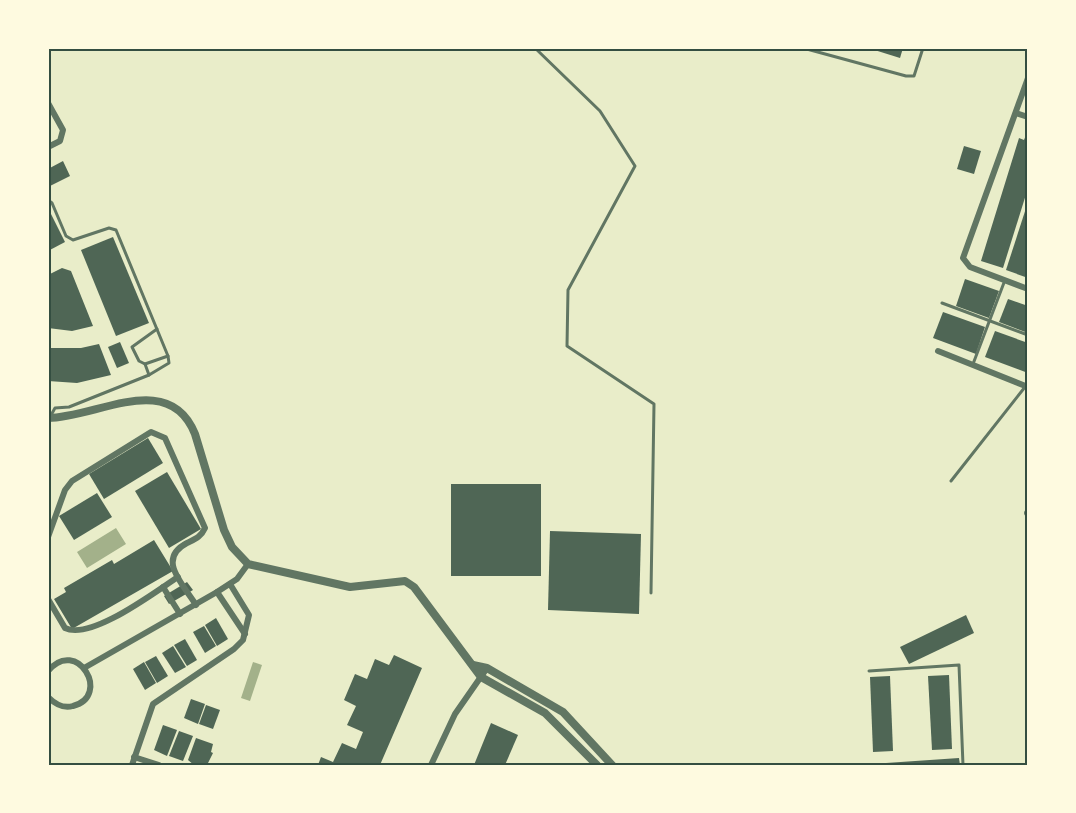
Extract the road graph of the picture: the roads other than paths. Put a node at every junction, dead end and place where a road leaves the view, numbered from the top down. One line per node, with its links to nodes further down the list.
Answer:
1 (535, 48): 33 (lane)
2 (803, 48): 3 (lane)
3 (922, 48)
4 (1028, 78): 6 (street)
5 (48, 103): 8 (street)
6 (1016, 113): 7 (street); 10 (street)
7 (1028, 117)
8 (48, 147)
9 (48, 200): 14 (lane)
10 (1005, 280): 11 (street); 13 (lane)
11 (1028, 289)
12 (942, 303): 13 (lane)
13 (989, 321): 15 (lane); 19 (lane)
14 (157, 329): 17 (lane); 18 (lane)
15 (1028, 335)
16 (938, 351): 19 (street)
17 (168, 356): 18 (lane); 20 (lane)
18 (145, 364): 20 (lane)
19 (973, 364): 21 (street)
20 (149, 375): 22 (lane)
21 (1027, 386): 24 (lane)
22 (48, 419): 28 (street)
23 (1028, 478): 25 (lane)
24 (951, 481)
25 (1027, 513): 27 (lane)
26 (48, 537): 29 (street)
27 (1028, 552)
28 (248, 564): 30 (street); 38 (street)
29 (178, 577): 31 (street); 35 (street)
30 (230, 584): 32 (street); 37 (street)
31 (163, 587): 34 (street); 36 (street)
32 (217, 592): 35 (street); 37 (street)
33 (651, 592)
34 (48, 599)
35 (196, 605): 36 (street)
36 (180, 614): 39 (street)
37 (245, 635): 47 (street)
38 (472, 665): 40 (street); 43 (street)
39 (84, 668): 41 (street); 45 (street)
40 (487, 668): 43 (street); 52 (street)
41 (48, 671)
42 (869, 671): 53 (lane)
43 (481, 676): 50 (street); 51 (street)
44 (48, 697): 45 (street)
45 (54, 703): 46 (street)
46 (48, 708)
47 (134, 757): 48 (street); 49 (street)
48 (132, 765)
49 (159, 765)
50 (431, 765)
51 (597, 765)
52 (612, 765)
53 (963, 765)

